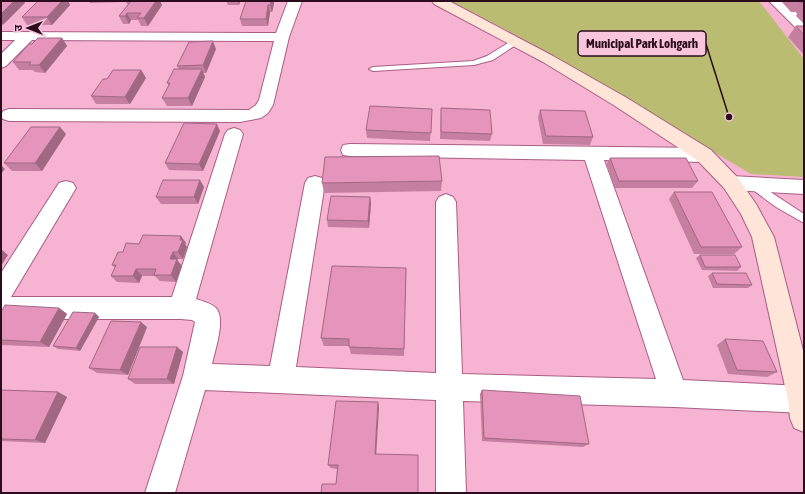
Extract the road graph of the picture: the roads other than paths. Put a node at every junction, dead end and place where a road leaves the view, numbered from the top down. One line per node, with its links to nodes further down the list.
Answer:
1 (295, 1): 7 (street)
2 (439, 1): 8 (street)
3 (776, 1): 4 (street)
4 (804, 28)
5 (1, 36): 6 (street)
6 (28, 36): 7 (street); 9 (street)
7 (282, 37): 11 (street)
8 (516, 42): 10 (lane); 15 (street)
9 (1, 63)
10 (373, 69)
11 (9, 115)
12 (234, 134): 25 (street)
13 (350, 150): 14 (street)
14 (593, 155): 15 (street); 29 (street)
15 (704, 155): 17 (street)
16 (315, 183): 27 (street)
17 (730, 183): 18 (street); 30 (street)
18 (752, 184): 19 (street); 22 (lane)
19 (804, 187)
20 (66, 188): 23 (street)
21 (446, 202): 28 (street)
22 (804, 219)
23 (1, 293)
24 (1, 308): 25 (street)
25 (181, 308): 26 (street)
26 (196, 376): 27 (street); 31 (street)
27 (281, 380): 28 (street)
28 (450, 387): 29 (street); 32 (street)
29 (674, 393): 30 (street)
30 (803, 409)
31 (160, 493)
32 (452, 493)

